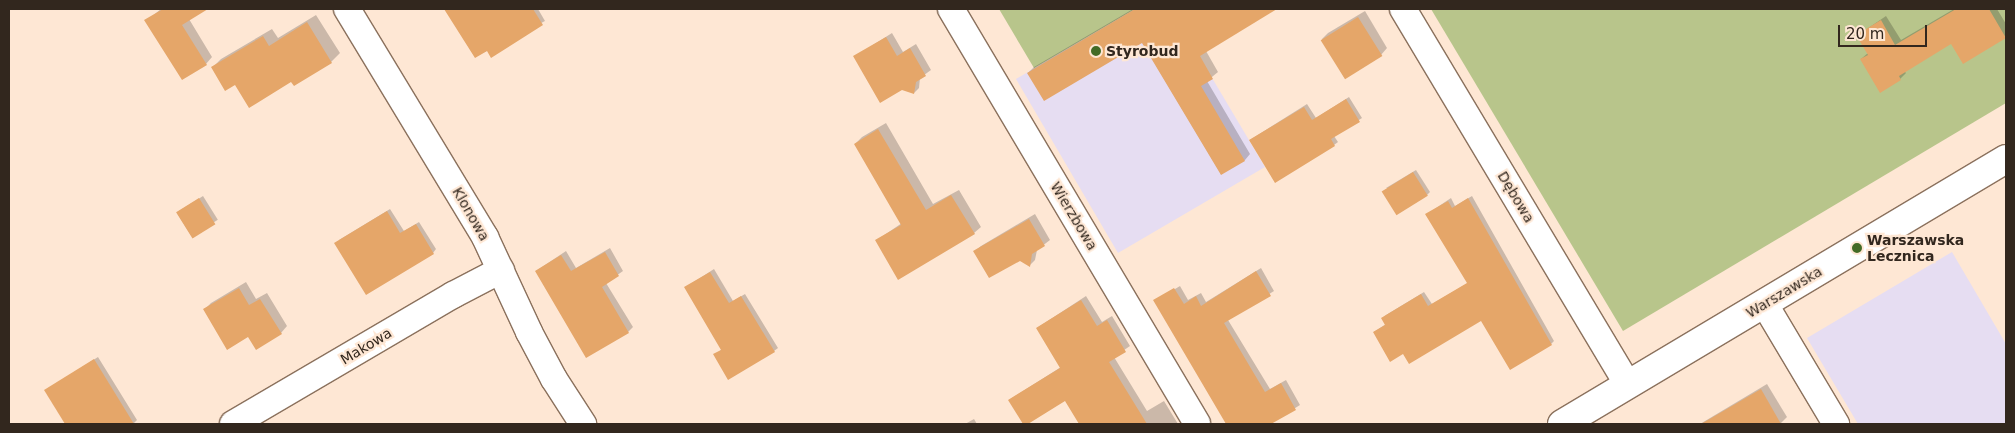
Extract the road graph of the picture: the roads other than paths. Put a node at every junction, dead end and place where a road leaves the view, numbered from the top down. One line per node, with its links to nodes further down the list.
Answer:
1 (347, 9): 5 (street, Klonowa)
2 (951, 9): 10 (street, Wierzbowa)
3 (1403, 9): 7 (street, Dębowa)
4 (2006, 159): 6 (main road, Warszawska)
5 (501, 270): 8 (street, Makowa); 9 (street, Klonowa)
6 (1764, 303): 7 (main road, Warszawska); 12 (street)
7 (1628, 385): 11 (main road, Warszawska)
8 (233, 424)
9 (584, 424)
10 (1197, 424)
11 (1562, 424)
12 (1836, 424)

